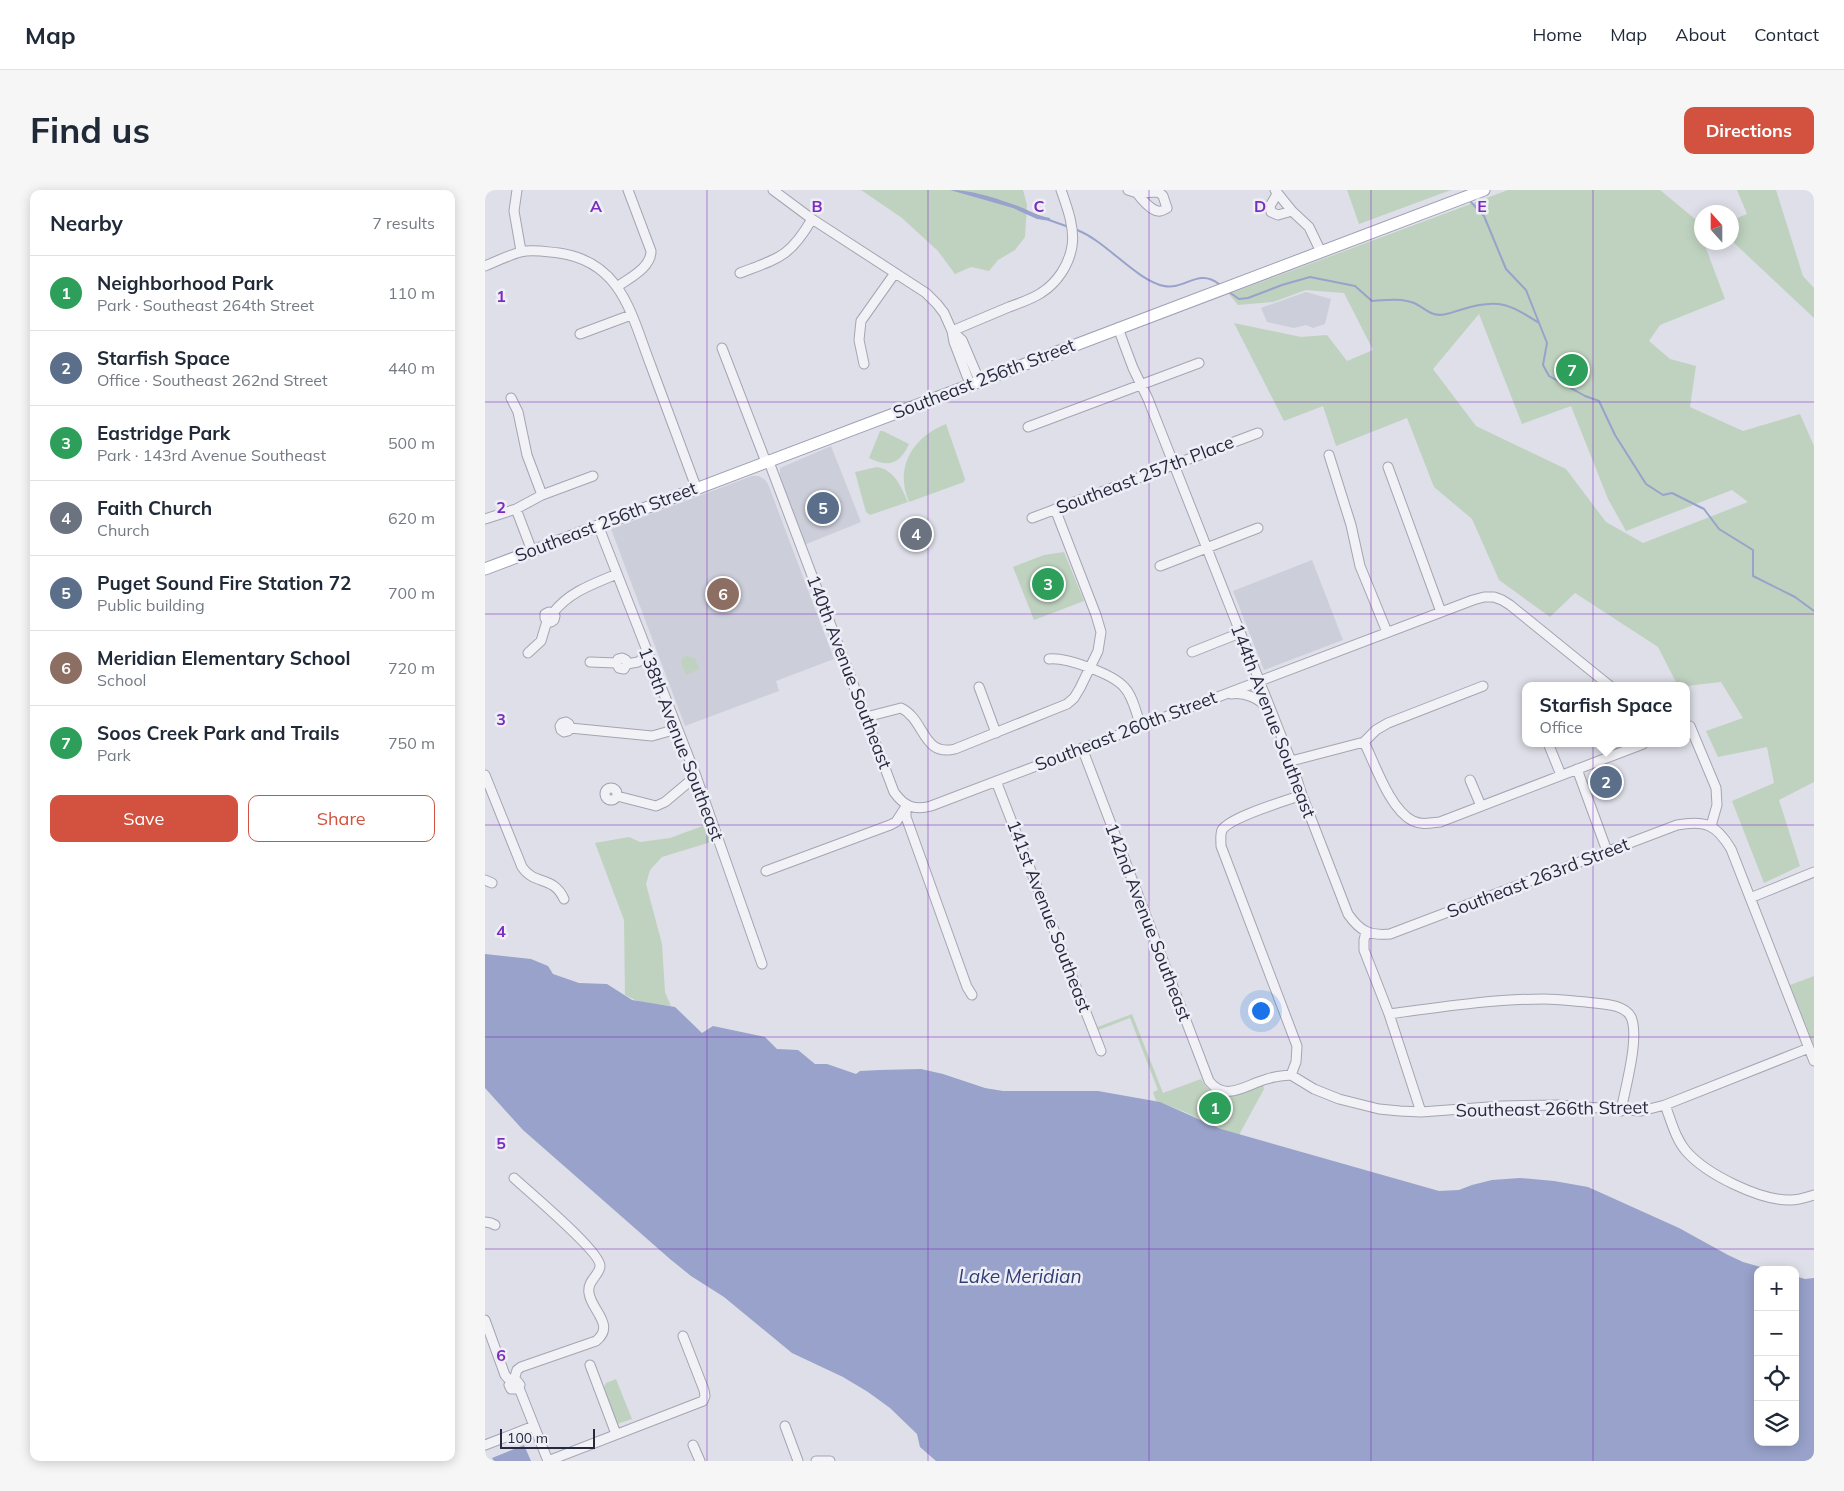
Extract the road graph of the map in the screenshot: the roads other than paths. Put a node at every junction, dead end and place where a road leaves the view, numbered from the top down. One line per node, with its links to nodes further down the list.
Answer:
1 (517, 190): 9 (street)
2 (628, 190): 14 (street)
3 (773, 190): 8 (street)
4 (1061, 190): 17 (street)
5 (1276, 192): 7 (street); 7 (street)
6 (1475, 193): 10 (main road, Southeast 256th Street)
7 (1292, 211): 10 (street)
8 (812, 218): 12 (street); 13 (street)
9 (521, 252): 11 (street); 14 (street)
10 (1321, 252): 16 (main road, Southeast 256th Street)
11 (485, 266)
12 (740, 273)
13 (895, 273): 17 (street); 21 (street)
14 (617, 287): 15 (street)
15 (631, 315): 18 (street); 32 (street)
16 (1118, 328): 22 (main road, Southeast 256th Street); 23 (street, 144th Avenue Southeast)
17 (953, 331): 22 (street)
18 (580, 334)
19 (722, 348): 28 (street, 140th Avenue Southeast)
20 (1199, 363): 23 (street)
21 (864, 364)
22 (975, 382): 28 (main road, Southeast 256th Street)
23 (1142, 384): 25 (street); 29 (street, 144th Avenue Southeast)
24 (511, 398): 33 (street)
25 (1028, 427)
26 (1258, 432): 29 (street, Southeast 257th Place)
27 (1329, 455): 46 (street)
28 (769, 462): 32 (main road, Southeast 256th Street); 59 (street, 140th Avenue Southeast)
29 (1174, 465): 35 (street, Southeast 257th Place); 40 (street, 144th Avenue Southeast)
30 (1388, 467): 45 (street)
31 (593, 476): 33 (street)
32 (697, 487): 38 (main road, Southeast 256th Street)
33 (542, 495): 34 (street)
34 (517, 508): 37 (street); 41 (street)
35 (1055, 509): 36 (street, Southeast 257th Place); 53 (street)
36 (1032, 518)
37 (485, 519)
38 (598, 525): 41 (main road, Southeast 256th Street); 44 (street, 138th Avenue Southeast)
39 (1259, 528): 40 (street)
40 (1207, 548): 42 (street); 47 (street, 144th Avenue Southeast)
41 (532, 551): 43 (main road, Southeast 256th Street)
42 (1160, 566)
43 (485, 569)
44 (617, 574): 49 (street); 50 (street, 138th Avenue Southeast)
45 (1441, 612): 46 (street, Southeast 260th Street); 55 (street, Southeast 260th Street)
46 (1387, 632): 54 (street, Southeast 260th Street)
47 (1240, 633): 48 (street); 54 (street, 144th Avenue Southeast)
48 (1192, 652)
49 (528, 653)
50 (647, 655): 52 (street); 64 (street, 138th Avenue Southeast)
51 (1049, 659): 53 (street)
52 (591, 662)
53 (1089, 669): 61 (street); 65 (street)
54 (1259, 681): 58 (street, Southeast 260th Street); 60 (street, 144th Avenue Southeast)
55 (1604, 682)
56 (1483, 686): 66 (street)
57 (979, 688): 65 (street)
58 (1223, 694): 60 (street); 61 (street, Southeast 260th Street)
59 (866, 717): 65 (street); 79 (street, 140th Avenue Southeast)
60 (1273, 717): 70 (street, 144th Avenue Southeast)
61 (1141, 726): 69 (street, Southeast 260th Street)
62 (1690, 726): 81 (street)
63 (570, 728): 64 (street)
64 (677, 729): 73 (street, 138th Avenue Southeast)
65 (996, 733)
66 (1364, 742): 70 (street); 80 (street)
67 (1549, 747): 74 (street)
68 (1634, 747): 71 (street)
69 (1082, 748): 76 (street, Southeast 260th Street); 94 (street, 142nd Avenue Southeast)
70 (1291, 761): 77 (street, 144th Avenue Southeast)
71 (1577, 769): 74 (street); 82 (street)
72 (485, 774): 86 (street)
73 (696, 776): 78 (street); 88 (street, 138th Avenue Southeast)
74 (1561, 776): 80 (street)
75 (1470, 780): 80 (street)
76 (996, 781): 79 (street, Southeast 260th Street); 92 (street, 141st Avenue Southeast)
77 (1301, 795): 87 (street, 144th Avenue Southeast); 94 (street)
78 (617, 796)
79 (906, 806): 83 (street); 89 (street, 140th Avenue Southeast)
80 (1481, 806)
81 (1711, 826): 82 (street, Southeast 263rd Street); 85 (street)
82 (1607, 851): 87 (street, Southeast 263rd Street)
83 (766, 871)
84 (1814, 872): 85 (street)
85 (1750, 898): 91 (street)
86 (564, 899)
87 (1366, 932): 90 (street)
88 (762, 964)
89 (972, 995)
90 (1389, 1014): 96 (street); 97 (street)
91 (1809, 1048): 93 (street); 95 (street, Southeast 266th Street)
92 (1101, 1051)
93 (1814, 1061)
94 (1291, 1075): 97 (street, Southeast 266th Street)
95 (1665, 1105): 96 (street, Southeast 266th Street); 99 (street)
96 (1621, 1111): 97 (street, Southeast 266th Street)
97 (1421, 1112)
98 (514, 1178): 105 (street)
99 (1814, 1196)
100 (485, 1222): 101 (street)
101 (495, 1226)
102 (486, 1324): 105 (street)
103 (683, 1336): 108 (street)
104 (590, 1365): 108 (street)
105 (515, 1383): 106 (street)
106 (534, 1426): 109 (street); 112 (street)
107 (785, 1426): 114 (street)
108 (616, 1434): 112 (street)
109 (485, 1445)
110 (693, 1445): 113 (street)
111 (829, 1460): 115 (street)
112 (548, 1461)
113 (700, 1461)
114 (799, 1461)
115 (815, 1461)

